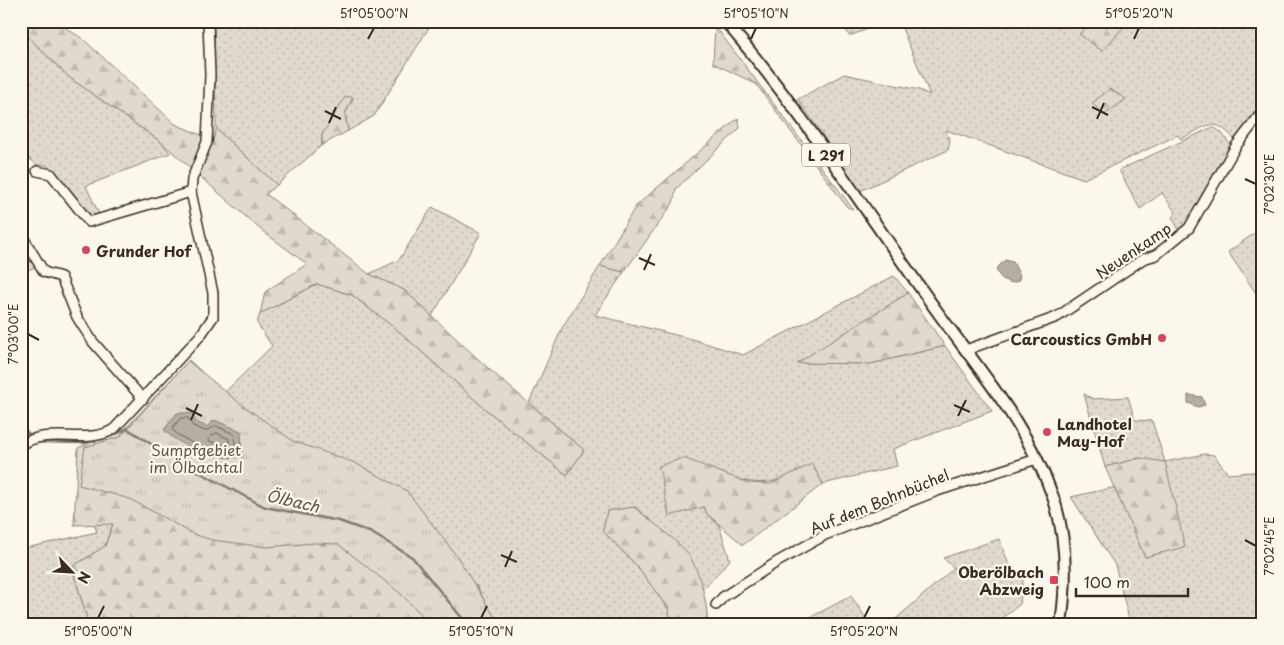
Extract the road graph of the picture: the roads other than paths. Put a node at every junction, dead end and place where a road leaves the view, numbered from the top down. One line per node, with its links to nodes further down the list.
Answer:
1 (208, 21): 5 (street)
2 (724, 21): 7 (main road, L 291)
3 (1263, 111): 7 (street, Neuenkamp)
4 (37, 172): 5 (street)
5 (192, 192): 8 (street)
6 (21, 234): 8 (street)
7 (966, 350): 10 (main road, L 291)
8 (143, 399): 9 (street)
9 (21, 445)
10 (1037, 459): 11 (street, Auf dem Bohnbüchel); 12 (main road, L 291)
11 (716, 606)
12 (1061, 624)

